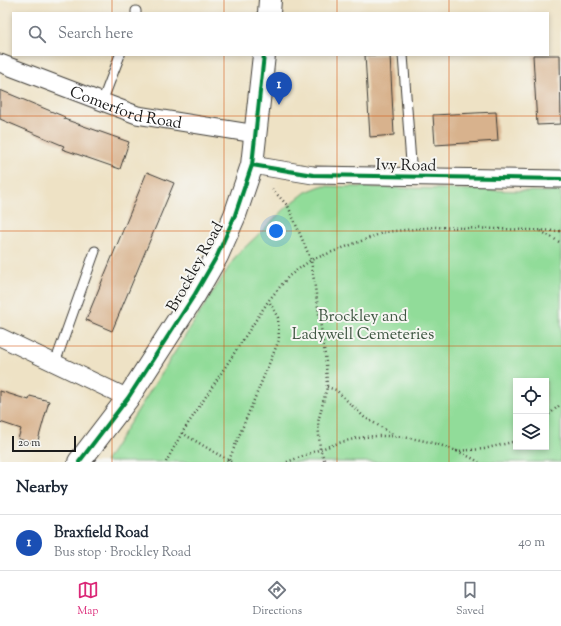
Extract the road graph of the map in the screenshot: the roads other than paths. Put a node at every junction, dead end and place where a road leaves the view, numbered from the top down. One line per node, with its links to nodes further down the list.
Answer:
1 (270, 0): 2 (main road)
2 (269, 12)
3 (120, 56): 7 (lane)
4 (264, 56): 8 (main road, Brockley Road)
5 (403, 56): 10 (lane)
6 (0, 63): 7 (street, Comerford Road)
7 (102, 102): 8 (street, Comerford Road)
8 (256, 134): 9 (main road, Brockley Road)
9 (252, 165): 10 (street, Ivy Road); 15 (main road, Brockley Road)
10 (412, 176): 11 (street, Ivy Road)
11 (561, 179)
12 (95, 251): 14 (lane)
13 (0, 337): 14 (street)
14 (55, 363): 15 (street)
15 (128, 398): 16 (main road, Brockley Road)
16 (79, 462)

